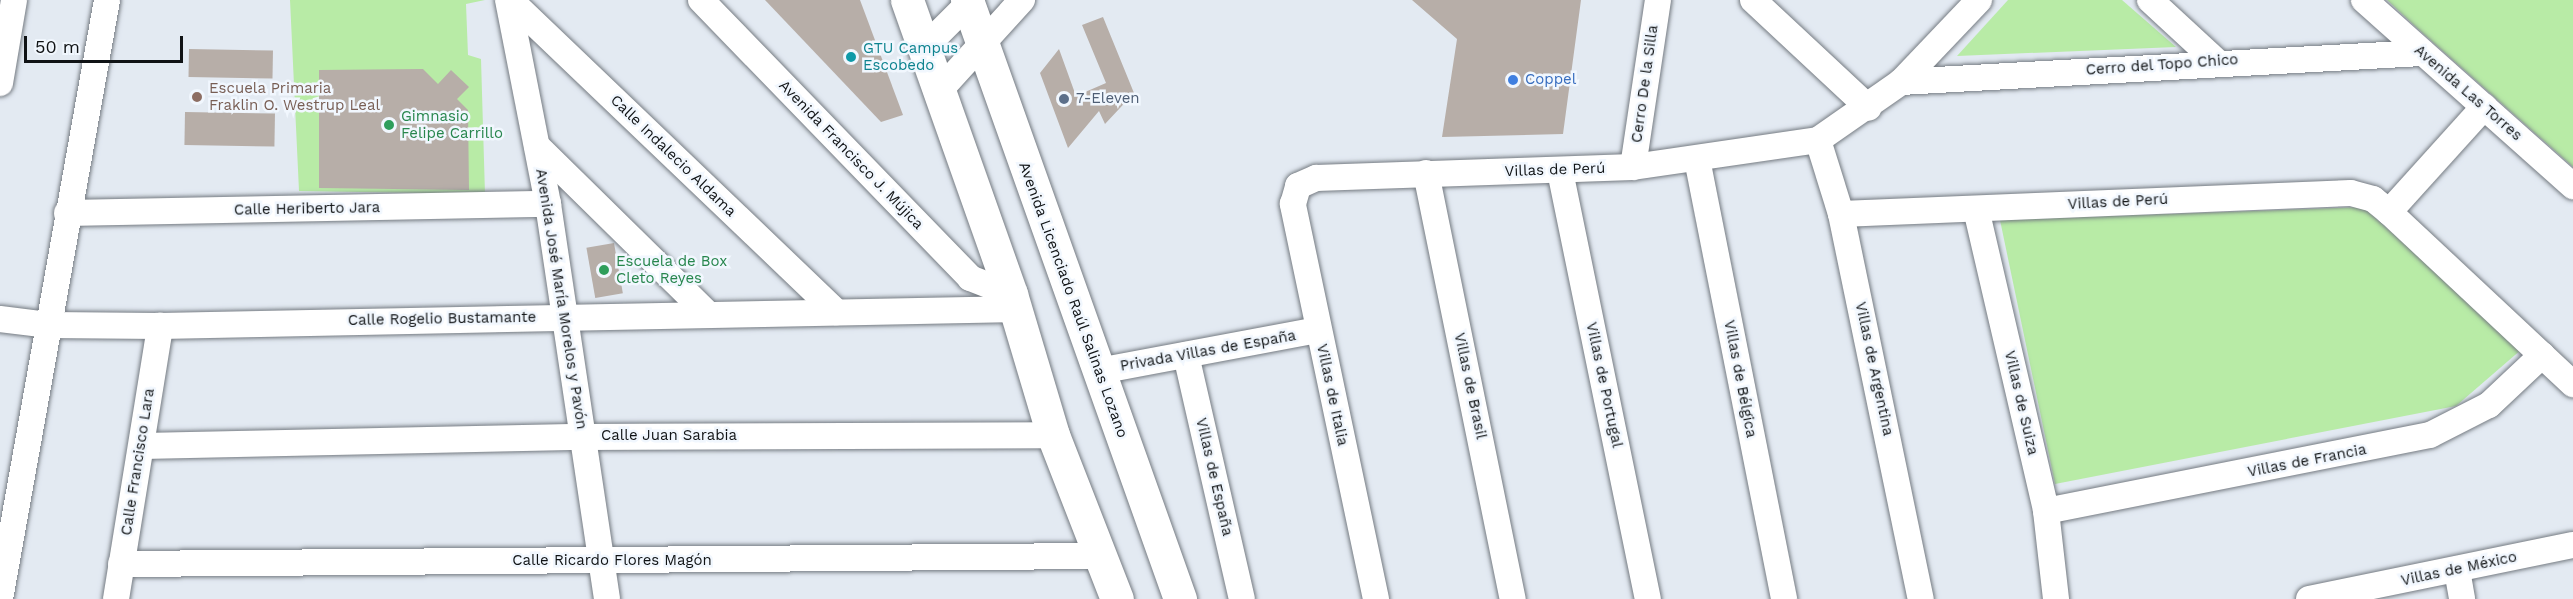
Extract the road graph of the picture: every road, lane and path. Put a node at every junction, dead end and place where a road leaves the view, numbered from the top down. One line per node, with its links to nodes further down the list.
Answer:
1 (14, 0): 17 (street)
2 (107, 0): 33 (street)
3 (509, 0): 23 (street, Avenida José María Morelos y Pavón); 36 (street, Calle Indalecio Aldama)
4 (700, 0): 35 (street, Avenida Francisco J. Mújica)
5 (907, 0): 14 (main road)
6 (1022, 0): 13 (street)
7 (1658, 0): 25 (street, Cerro De la Silla)
8 (1753, 0): 21 (street)
9 (2150, 0): 16 (street)
10 (2364, 0): 15 (street, Avenida Las Torres)
11 (969, 1): 13 (main road, Avenida Licenciado Raúl Salinas Lozano); 14 (street)
12 (1966, 4): 18 (street)
13 (981, 46): 19 (street); 45 (main road, Avenida Licenciado Raúl Salinas Lozano)
14 (924, 48): 19 (main road)
15 (2422, 53): 16 (street, Cerro del Topo Chico); 20 (street, Avenida Las Torres)
16 (2216, 61): 18 (street, Cerro del Topo Chico)
17 (0, 82)
18 (1901, 82): 21 (street)
19 (940, 90): 35 (main road)
20 (2484, 107): 28 (street, Avenida Las Torres); 32 (street)
21 (1869, 108): 22 (street)
22 (1818, 140): 24 (street, Villas de Perú); 34 (street, Villas de Argentina)
23 (537, 146): 30 (street, Avenida José María Morelos y Pavón); 37 (street)
24 (1697, 159): 25 (street, Villas de Perú); 66 (street, Villas de Bélgica)
25 (1633, 167): 26 (street, Villas de Perú)
26 (1560, 171): 27 (street, Villas de Perú); 65 (street, Villas de Portugal)
27 (1426, 173): 29 (street, Villas de Perú); 64 (street, Villas de Brasil)
28 (2573, 186)
29 (1295, 190): 42 (street, Villas de Italia)
30 (548, 204): 33 (street, Calle Heriberto Jara); 38 (street, Avenida José María Morelos y Pavón)
31 (1976, 209): 32 (street, Villas de Perú); 34 (street, Villas de Perú); 50 (street, Villas de Suiza)
32 (2389, 212): 44 (street, Villas de Perú)
33 (67, 213): 40 (street)
34 (1841, 214): 67 (street, Villas de Argentina)
35 (1013, 302): 36 (street, Calle Rogelio Bustamante); 47 (main road)
36 (837, 312): 37 (street, Calle Rogelio Bustamante)
37 (708, 314): 38 (street, Calle Rogelio Bustamante)
38 (563, 317): 41 (street, Calle Rogelio Bustamante); 48 (street, Avenida José María Morelos y Pavón)
39 (0, 319): 40 (street, Calle Rogelio Bustamante)
40 (48, 325): 41 (street, Calle Rogelio Bustamante); 57 (street)
41 (160, 326): 49 (street, Calle Francisco Lara)
42 (1318, 330): 43 (street, Privada Villas de España); 63 (street, Villas de Italia)
43 (1186, 355): 45 (street, Privada Villas de España); 62 (street, Villas de España)
44 (2542, 355): 46 (street, Villas de Perú); 50 (street, Villas de Francia)
45 (1099, 371): 61 (main road, Avenida Licenciado Raúl Salinas Lozano)
46 (2573, 384)
47 (1053, 435): 48 (street, Calle Juan Sarabia); 52 (main road)
48 (583, 436): 49 (street, Calle Juan Sarabia); 53 (street, Avenida José María Morelos y Pavón)
49 (142, 446): 54 (street, Calle Francisco Lara)
50 (2046, 511): 68 (street, Villas de Suiza)
51 (2573, 545): 55 (street, Villas de México)
52 (1103, 556): 53 (street, Calle Ricardo Flores Magón); 60 (main road)
53 (601, 562): 54 (street, Calle Ricardo Flores Magón); 59 (street, Avenida José María Morelos y Pavón)
54 (121, 564): 58 (street, Calle Francisco Lara)
55 (2457, 570): 56 (street, Villas de México); 69 (street)
56 (2317, 598)
57 (0, 599)
58 (116, 599)
59 (607, 599)
60 (1117, 599)
61 (1180, 599)
62 (1242, 599)
63 (1377, 599)
64 (1513, 599)
65 (1647, 599)
66 (1784, 599)
67 (1921, 599)
68 (2056, 599)
69 (2463, 599)

